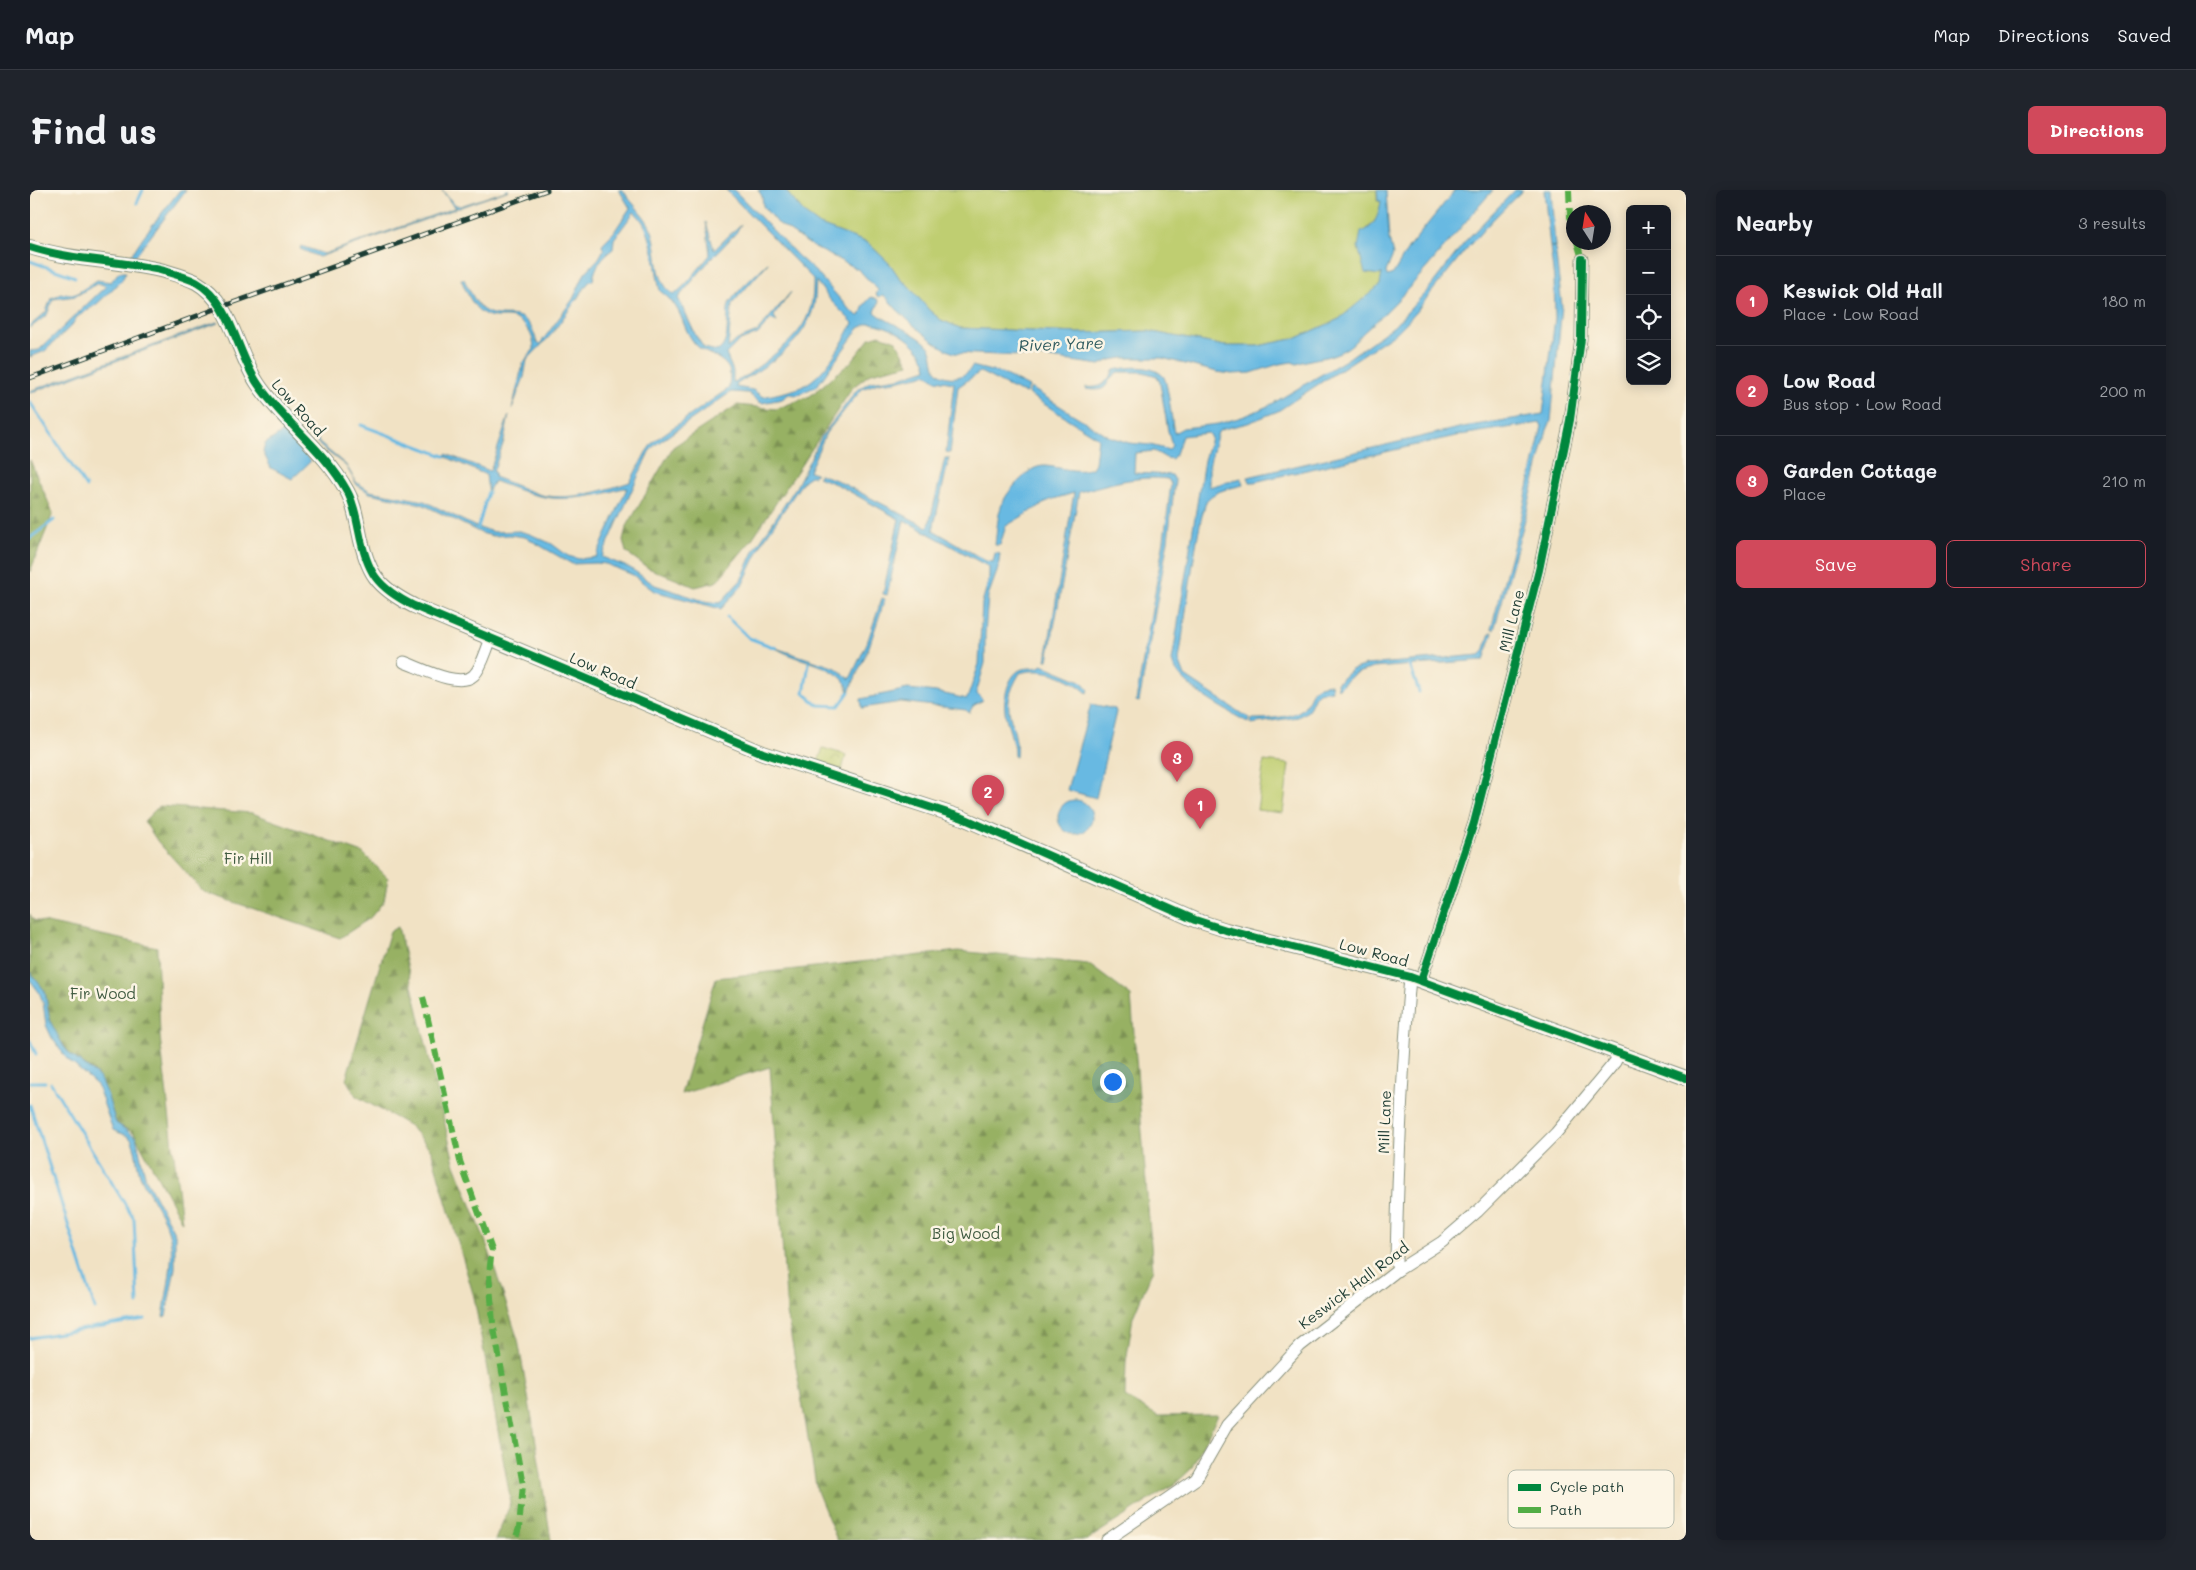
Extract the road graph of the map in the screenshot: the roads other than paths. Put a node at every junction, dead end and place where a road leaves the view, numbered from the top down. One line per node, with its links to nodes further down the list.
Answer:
1 (30, 246): 3 (street, Low Road)
2 (1582, 260): 5 (street, Mill Lane)
3 (491, 639): 4 (street); 5 (street, Low Road)
4 (404, 662)
5 (1416, 979): 6 (street, Low Road); 8 (street, Mill Lane)
6 (1618, 1053): 7 (street, Low Road); 8 (street, Keswick Hall Road)
7 (1686, 1078)
8 (1398, 1270): 9 (street, Keswick Hall Road)
9 (1107, 1540)

